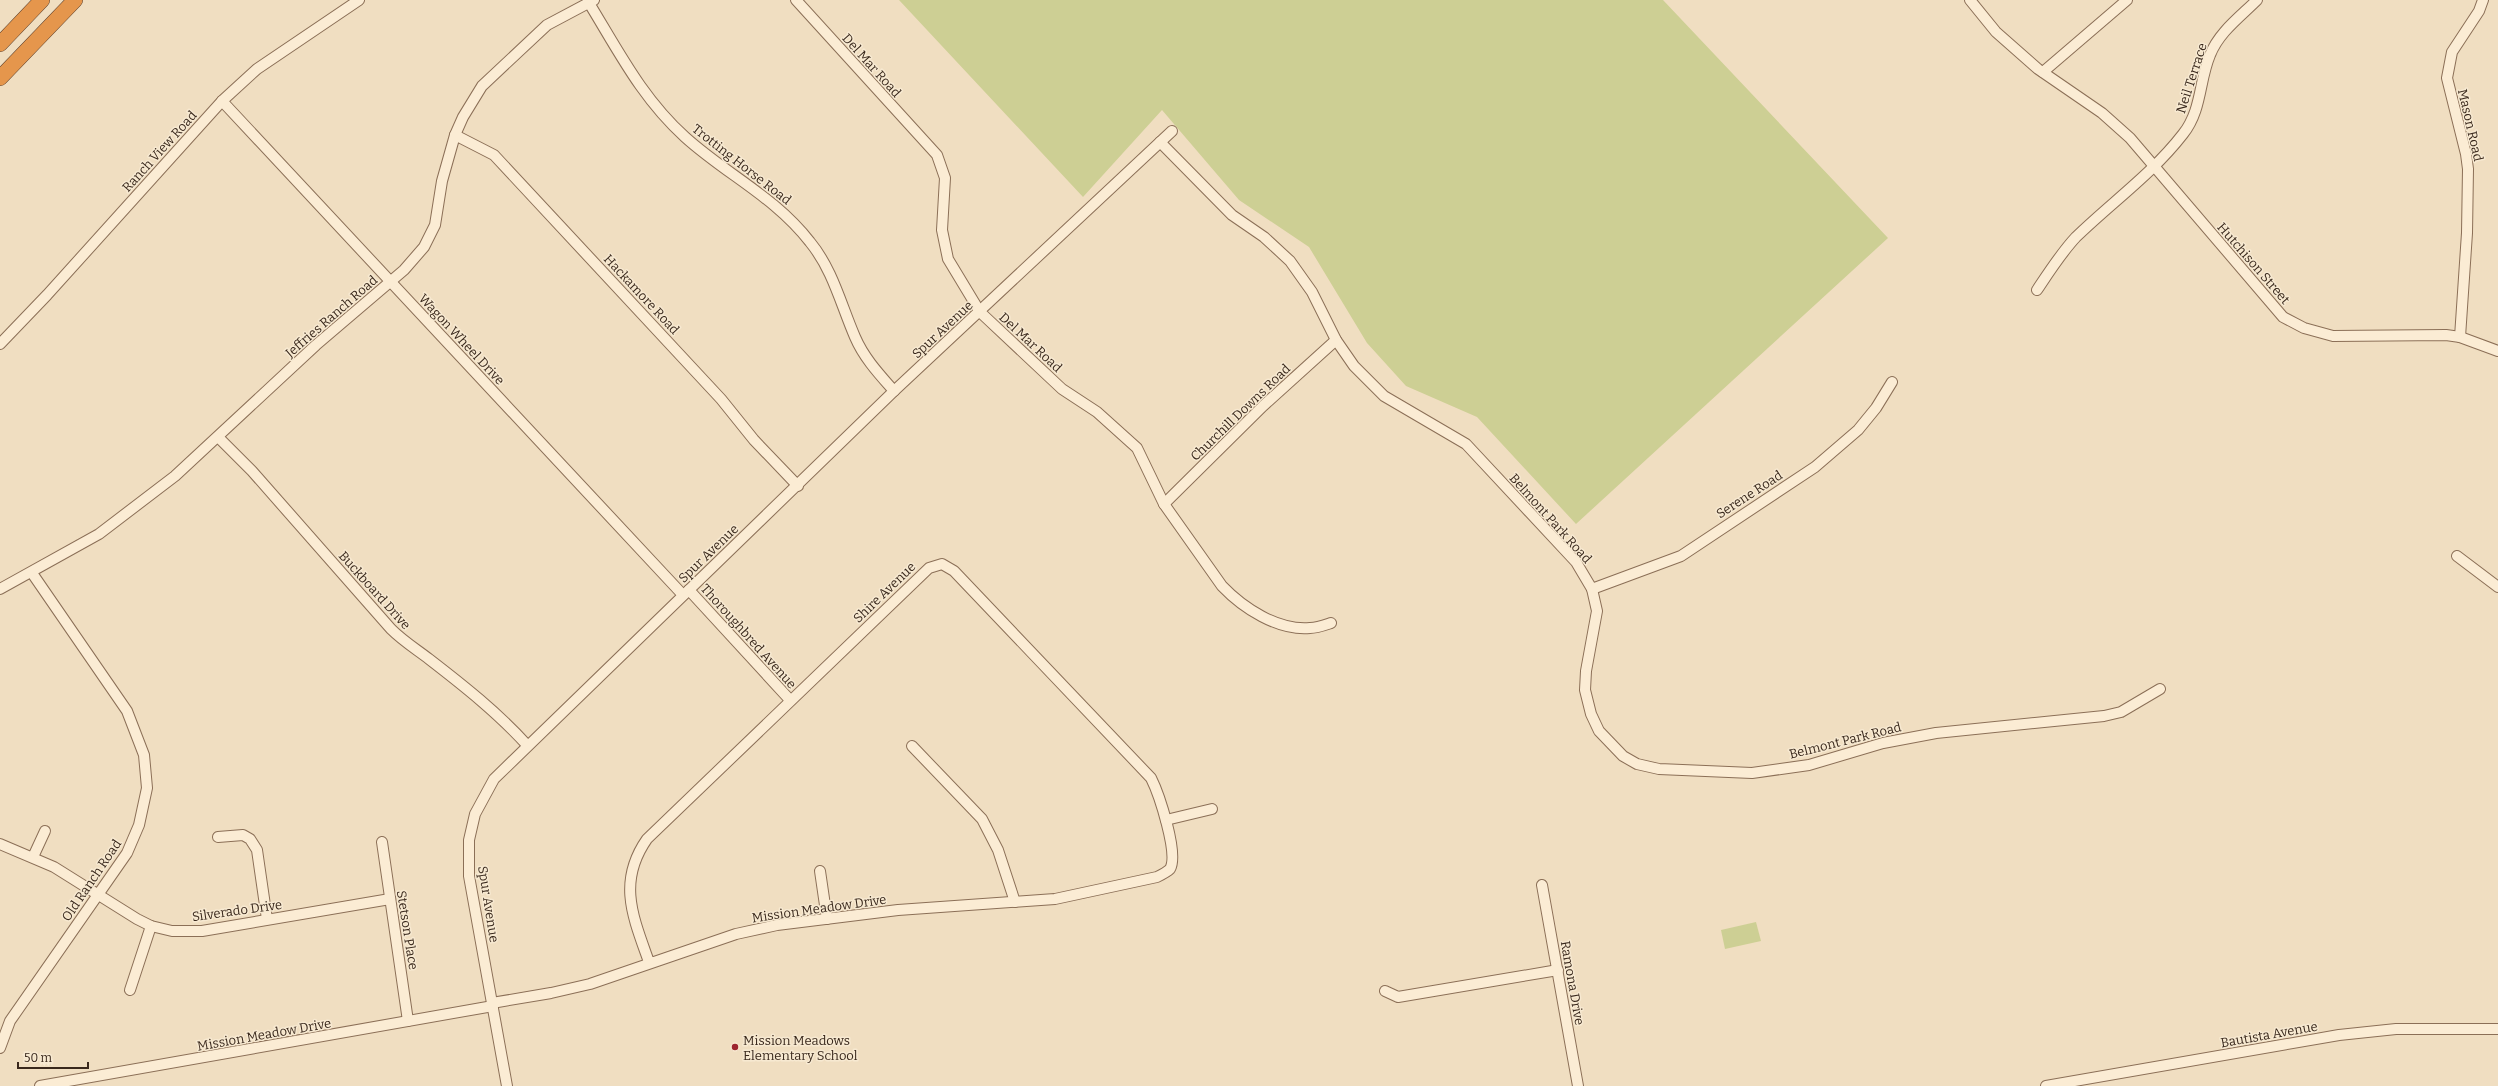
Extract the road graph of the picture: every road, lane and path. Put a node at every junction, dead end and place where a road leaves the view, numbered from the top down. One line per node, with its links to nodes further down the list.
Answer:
1 (42, 0): 10 (highway)
2 (75, 0): 12 (highway)
3 (359, 0): 13 (street, Ranch View Road)
4 (796, 0): 20 (street, Del Mar Road)
5 (1970, 0): 11 (street, Hutchison Street)
6 (2127, 0): 11 (street)
7 (2257, 0): 17 (street, Neil Terrace)
8 (2483, 0): 21 (street, Mason Road)
9 (592, 1): 15 (street, Jeffries Ranch Road); 26 (street, Trotting Horse Road)
10 (0, 44)
11 (2043, 72): 17 (street, Hutchison Street)
12 (0, 78)
13 (222, 101): 18 (street, Wagon Wheel Drive); 23 (street, Ranch View Road)
14 (1172, 131): 16 (street, Spur Avenue)
15 (455, 135): 18 (street, Jeffries Ranch Road); 28 (street, Hackamore Road)
16 (1160, 142): 20 (street, Spur Avenue); 22 (street, Belmont Park Road)
17 (2154, 168): 19 (street); 21 (street, Hutchison Street)
18 (390, 282): 27 (street, Jeffries Ranch Road); 35 (street, Wagon Wheel Drive)
19 (2036, 290)
20 (980, 312): 26 (street, Spur Avenue); 29 (street, Del Mar Road)
21 (2460, 337): 24 (street, Hutchison Street)
22 (1336, 340): 29 (street, Churchill Downs Road); 33 (street, Belmont Park Road)
23 (0, 344)
24 (2498, 351)
25 (1892, 382): 33 (street, Serene Road)
26 (894, 391): 28 (street, Spur Avenue)
27 (218, 437): 31 (street, Jeffries Ranch Road); 39 (street, Buckboard Drive)
28 (798, 486): 35 (street, Spur Avenue)
29 (1164, 504): 36 (street, Del Mar Road)
30 (2457, 556): 32 (street)
31 (32, 573): 34 (street, Jeffries Ranch Road); 51 (street, Old Ranch Road)
32 (2498, 587)
33 (1592, 588): 37 (street, Belmont Park Road)
34 (0, 589)
35 (686, 592): 38 (street, Thoroughbred Avenue); 39 (street, Spur Avenue)
36 (1332, 623)
37 (2160, 689)
38 (790, 700): 42 (street, Shire Avenue); 57 (street, Shire Avenue)
39 (527, 745): 61 (street, Spur Avenue)
40 (912, 746): 53 (street)
41 (1212, 808): 42 (street)
42 (1166, 820): 49 (street, Shire Avenue)
43 (45, 831): 47 (street)
44 (218, 837): 54 (street)
45 (382, 842): 52 (street, Stetson Place)
46 (0, 844): 47 (street, Silverado Drive)
47 (33, 856): 51 (street, Silverado Drive)
48 (820, 871): 55 (street)
49 (1157, 877): 53 (street, Mission Meadow Drive)
50 (1542, 885): 58 (street, Ramona Drive)
51 (98, 895): 56 (street, Silverado Drive); 64 (street, Old Ranch Road)
52 (390, 899): 54 (street, Silverado Drive); 62 (street, Stetson Place)
53 (1015, 902): 55 (street, Mission Meadow Drive)
54 (267, 919): 56 (street, Silverado Drive)
55 (827, 919): 57 (street, Mission Meadow Drive)
56 (151, 926): 59 (street)
57 (649, 962): 61 (street, Mission Meadow Drive)
58 (1558, 970): 60 (street); 67 (street, Ramona Drive)
59 (130, 990)
60 (1385, 991)
61 (492, 1005): 62 (street, Mission Meadow Drive); 66 (street, Spur Avenue)
62 (408, 1022): 65 (street, Mission Meadow Drive)
63 (2498, 1029): 68 (street, Bautista Avenue)
64 (0, 1048)
65 (40, 1086)
66 (507, 1086)
67 (1578, 1086)
68 (2046, 1086)

